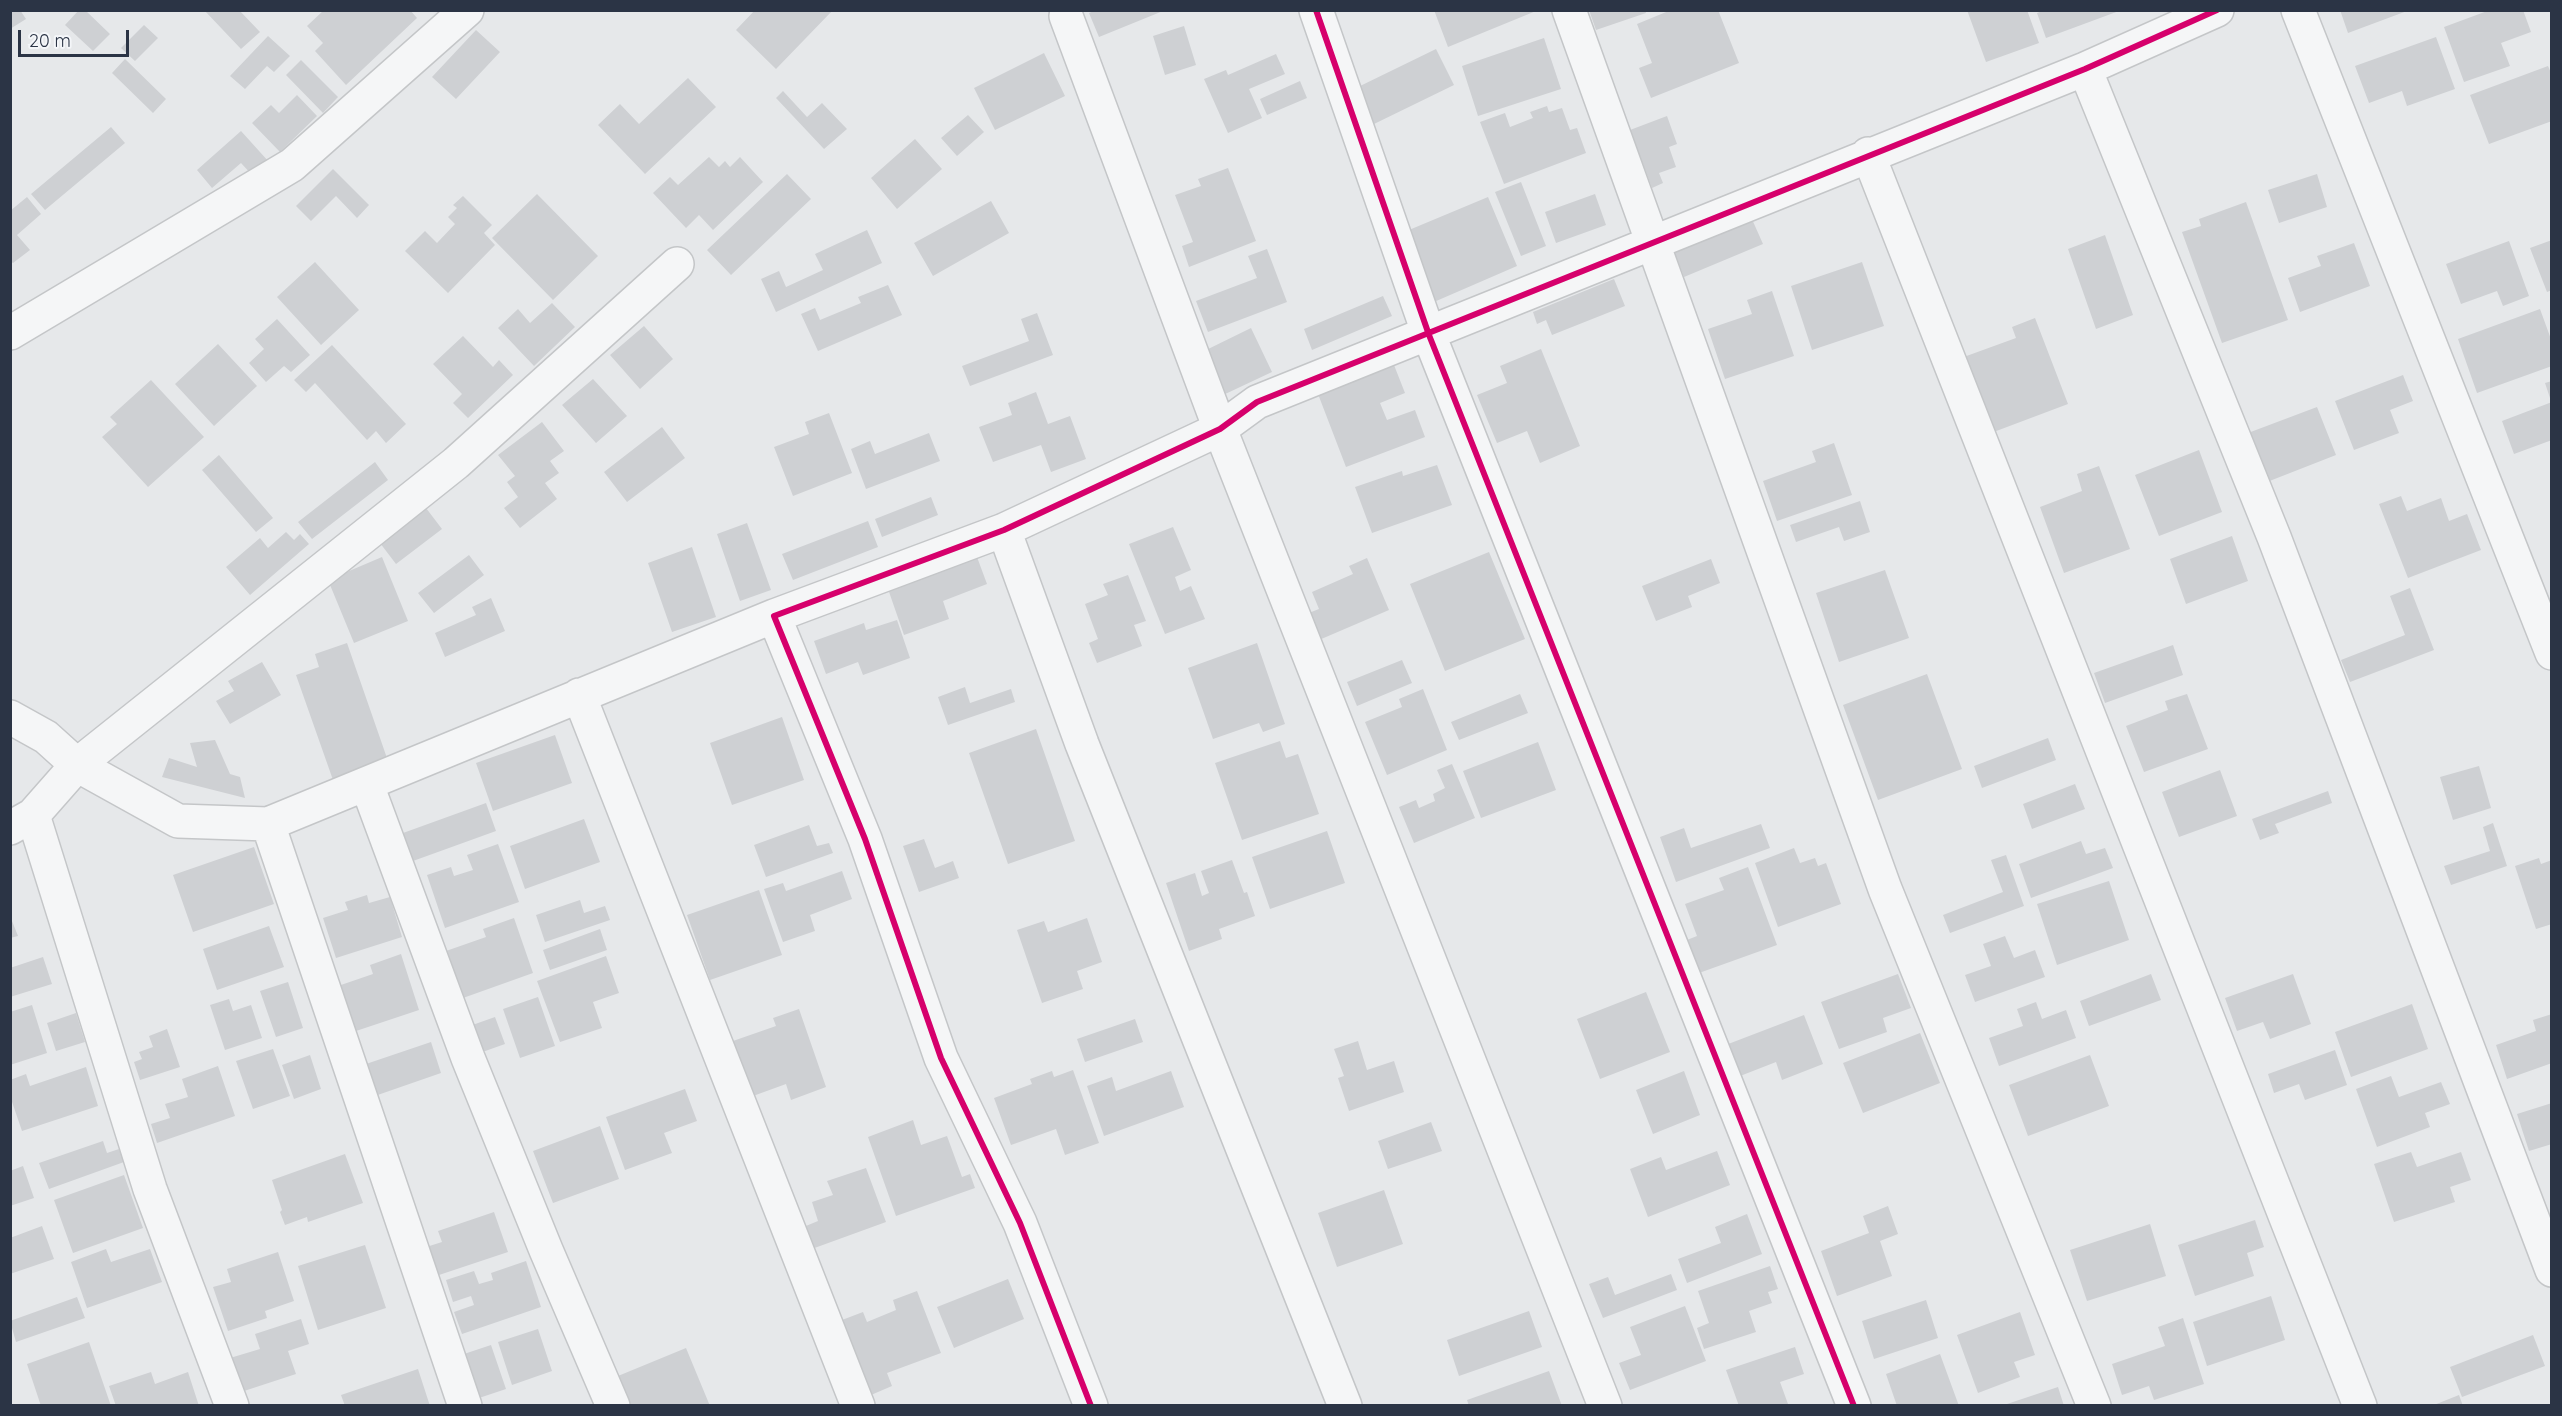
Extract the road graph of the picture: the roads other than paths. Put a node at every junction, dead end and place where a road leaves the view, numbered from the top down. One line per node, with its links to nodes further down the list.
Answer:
1 (467, 10): 12 (street)
2 (1316, 10): 13 (street)
3 (1569, 10): 10 (street)
4 (2217, 10): 7 (street)
5 (2298, 10): 17 (street)
6 (1066, 16): 14 (street)
7 (2183, 18): 8 (street)
8 (2085, 69): 9 (street); 24 (street)
9 (1868, 154): 10 (street); 34 (street)
10 (1651, 242): 13 (street); 33 (street)
11 (677, 264): 20 (street)
12 (10, 333)
13 (1429, 335): 14 (street); 32 (street)
14 (1220, 429): 15 (street); 31 (street)
15 (1004, 530): 16 (street); 30 (street)
16 (774, 616): 18 (street); 29 (street)
17 (2552, 653)
18 (579, 695): 21 (street); 28 (street)
19 (10, 717): 20 (street)
20 (77, 765): 22 (street); 23 (street)
21 (367, 785): 23 (street); 27 (street)
22 (22, 821): 25 (street)
23 (268, 824): 26 (street)
24 (2552, 1270)
25 (232, 1406)
26 (465, 1406)
27 (613, 1406)
28 (858, 1406)
29 (1091, 1406)
30 (1345, 1406)
31 (1605, 1406)
32 (1854, 1406)
33 (2094, 1406)
34 (2360, 1406)

